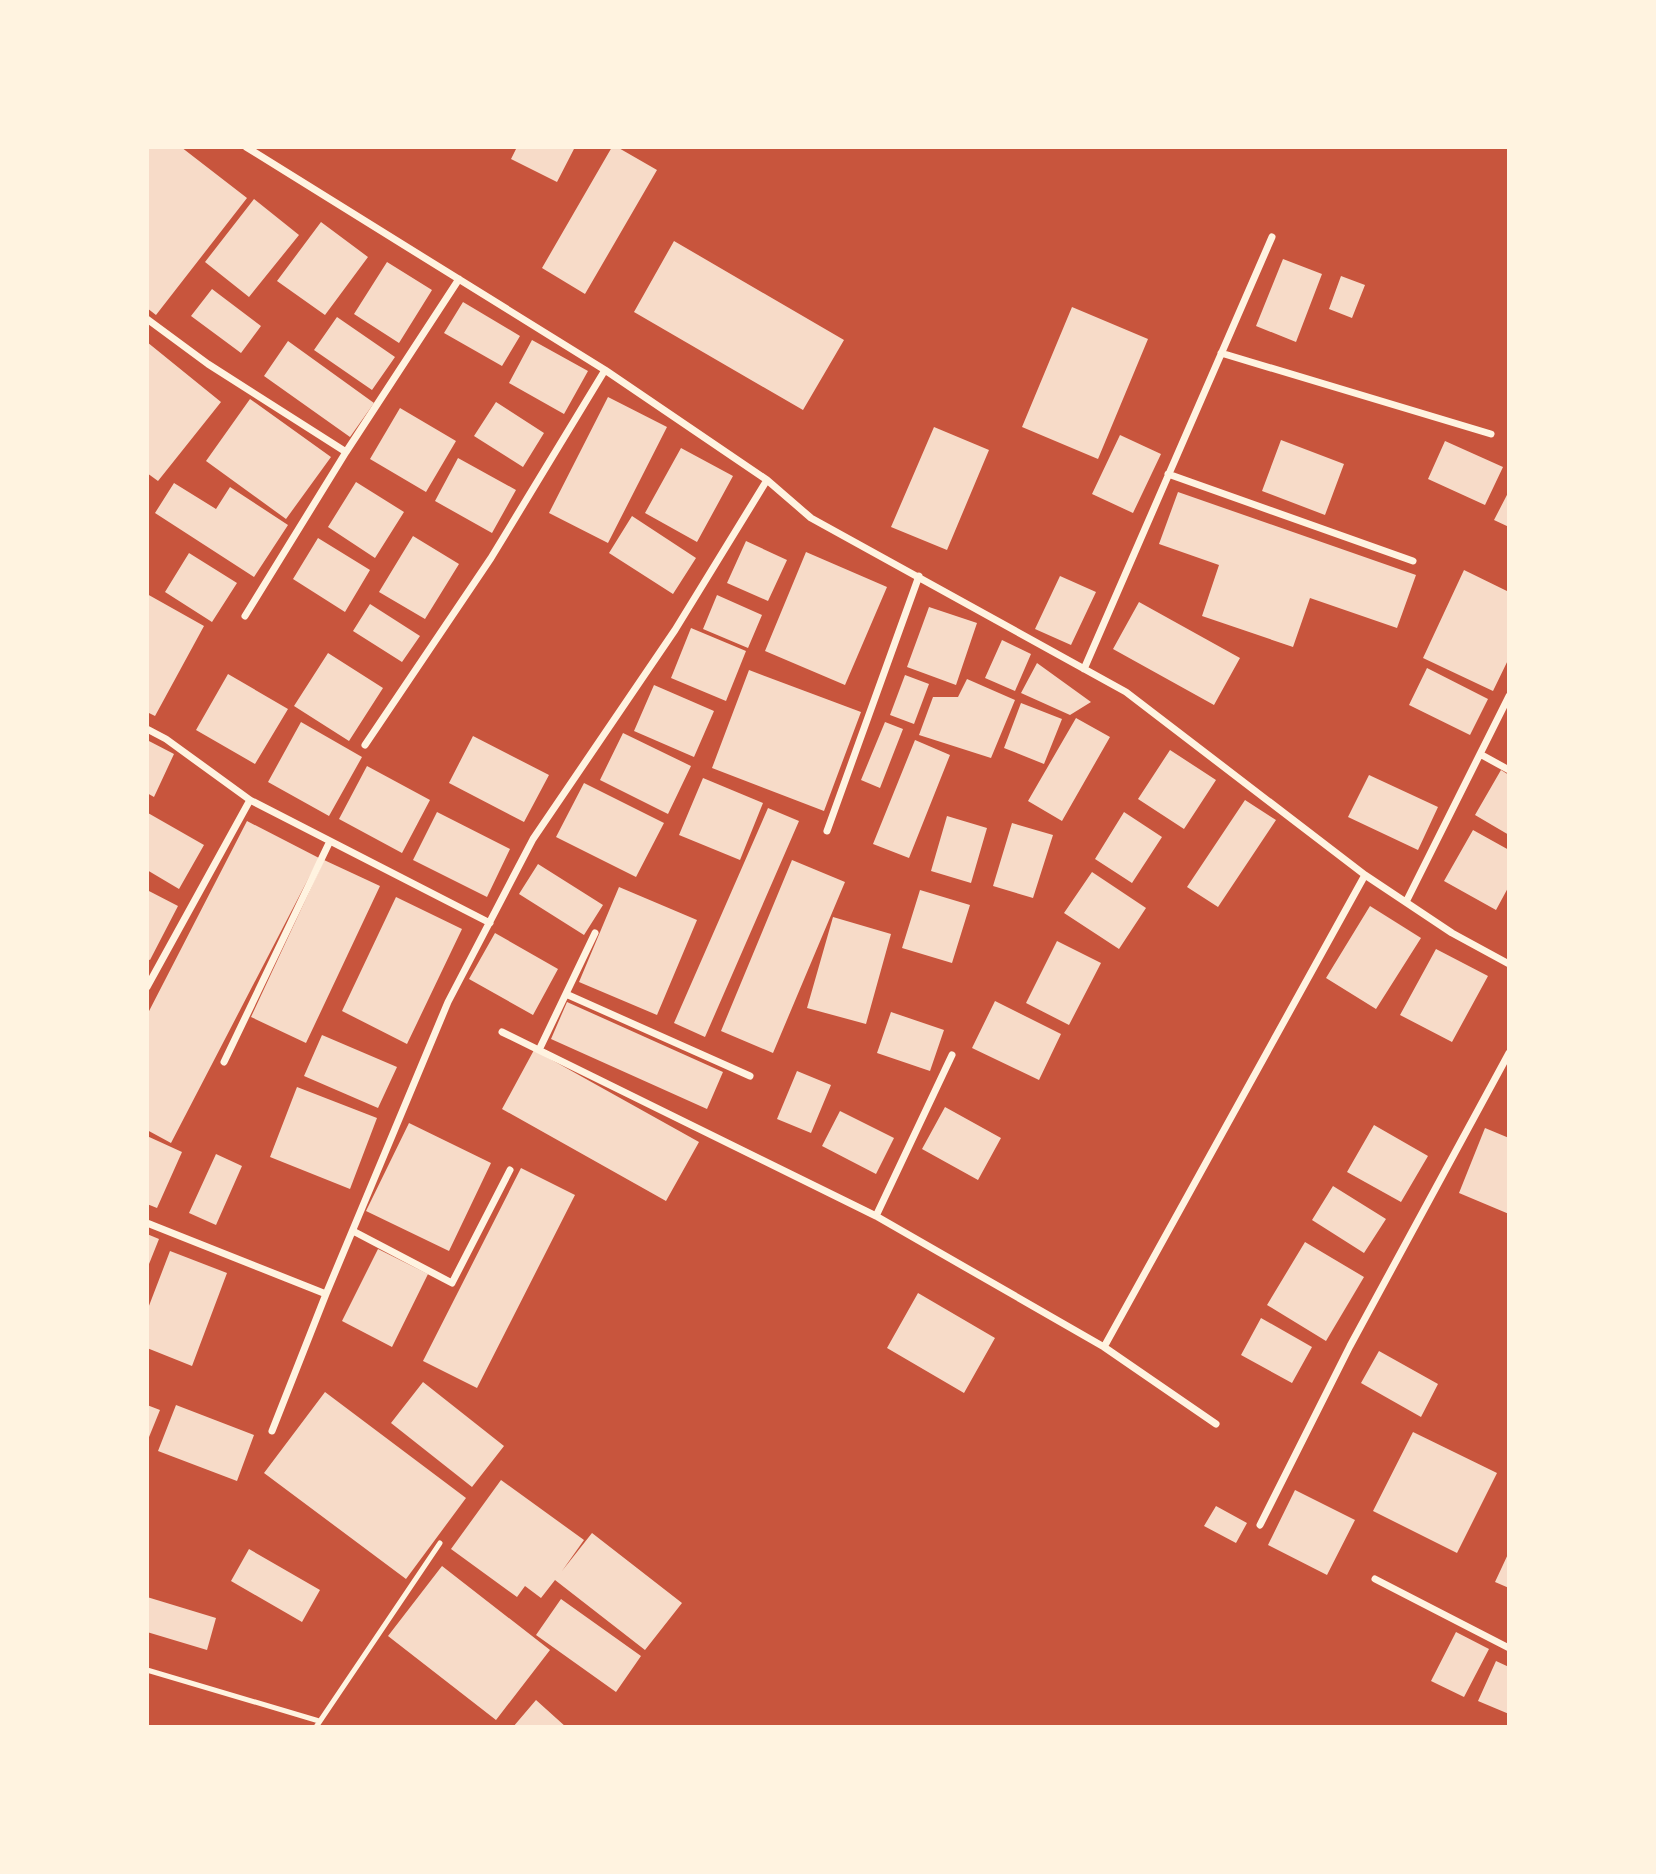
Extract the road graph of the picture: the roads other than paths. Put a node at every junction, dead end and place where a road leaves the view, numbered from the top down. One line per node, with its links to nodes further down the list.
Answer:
1 (246, 147): 3 (street)
2 (1272, 237): 5 (street)
3 (459, 279): 6 (street); 8 (street)
4 (147, 319): 8 (street)
5 (1221, 354): 7 (street); 9 (street)
6 (606, 370): 10 (street); 17 (street)
7 (1491, 434)
8 (346, 453): 13 (street)
9 (1168, 474): 11 (street); 14 (street)
10 (766, 480): 12 (street); 25 (street)
11 (1413, 561)
12 (919, 576): 14 (street); 21 (street)
13 (245, 616)
14 (1084, 669): 23 (street)
15 (1509, 696): 18 (street)
16 (147, 729): 20 (street)
17 (365, 745)
18 (1480, 754): 19 (street); 24 (street)
19 (1509, 770)
20 (250, 800): 22 (street); 28 (street)
21 (827, 831)
22 (330, 841): 25 (street); 34 (street)
23 (1365, 875): 24 (street); 41 (street)
24 (1406, 902): 27 (street)
25 (490, 923): 39 (street)
26 (595, 933): 29 (street)
27 (1509, 964)
28 (147, 987)
29 (566, 994): 31 (street); 35 (street)
30 (502, 1032): 31 (street)
31 (539, 1050): 37 (street)
32 (1509, 1053): 44 (street)
33 (952, 1055): 37 (street)
34 (224, 1062)
35 (750, 1076)
36 (510, 1170): 39 (street)
37 (876, 1216): 41 (street)
38 (147, 1223): 40 (street)
39 (352, 1231): 40 (street)
40 (326, 1294): 43 (street)
41 (1104, 1347): 42 (street)
42 (1216, 1424)
43 (272, 1431)
44 (1261, 1525)
45 (440, 1543): 49 (lane)
46 (1375, 1579): 47 (street)
47 (1509, 1648)
48 (147, 1670): 49 (lane)
49 (317, 1724)

